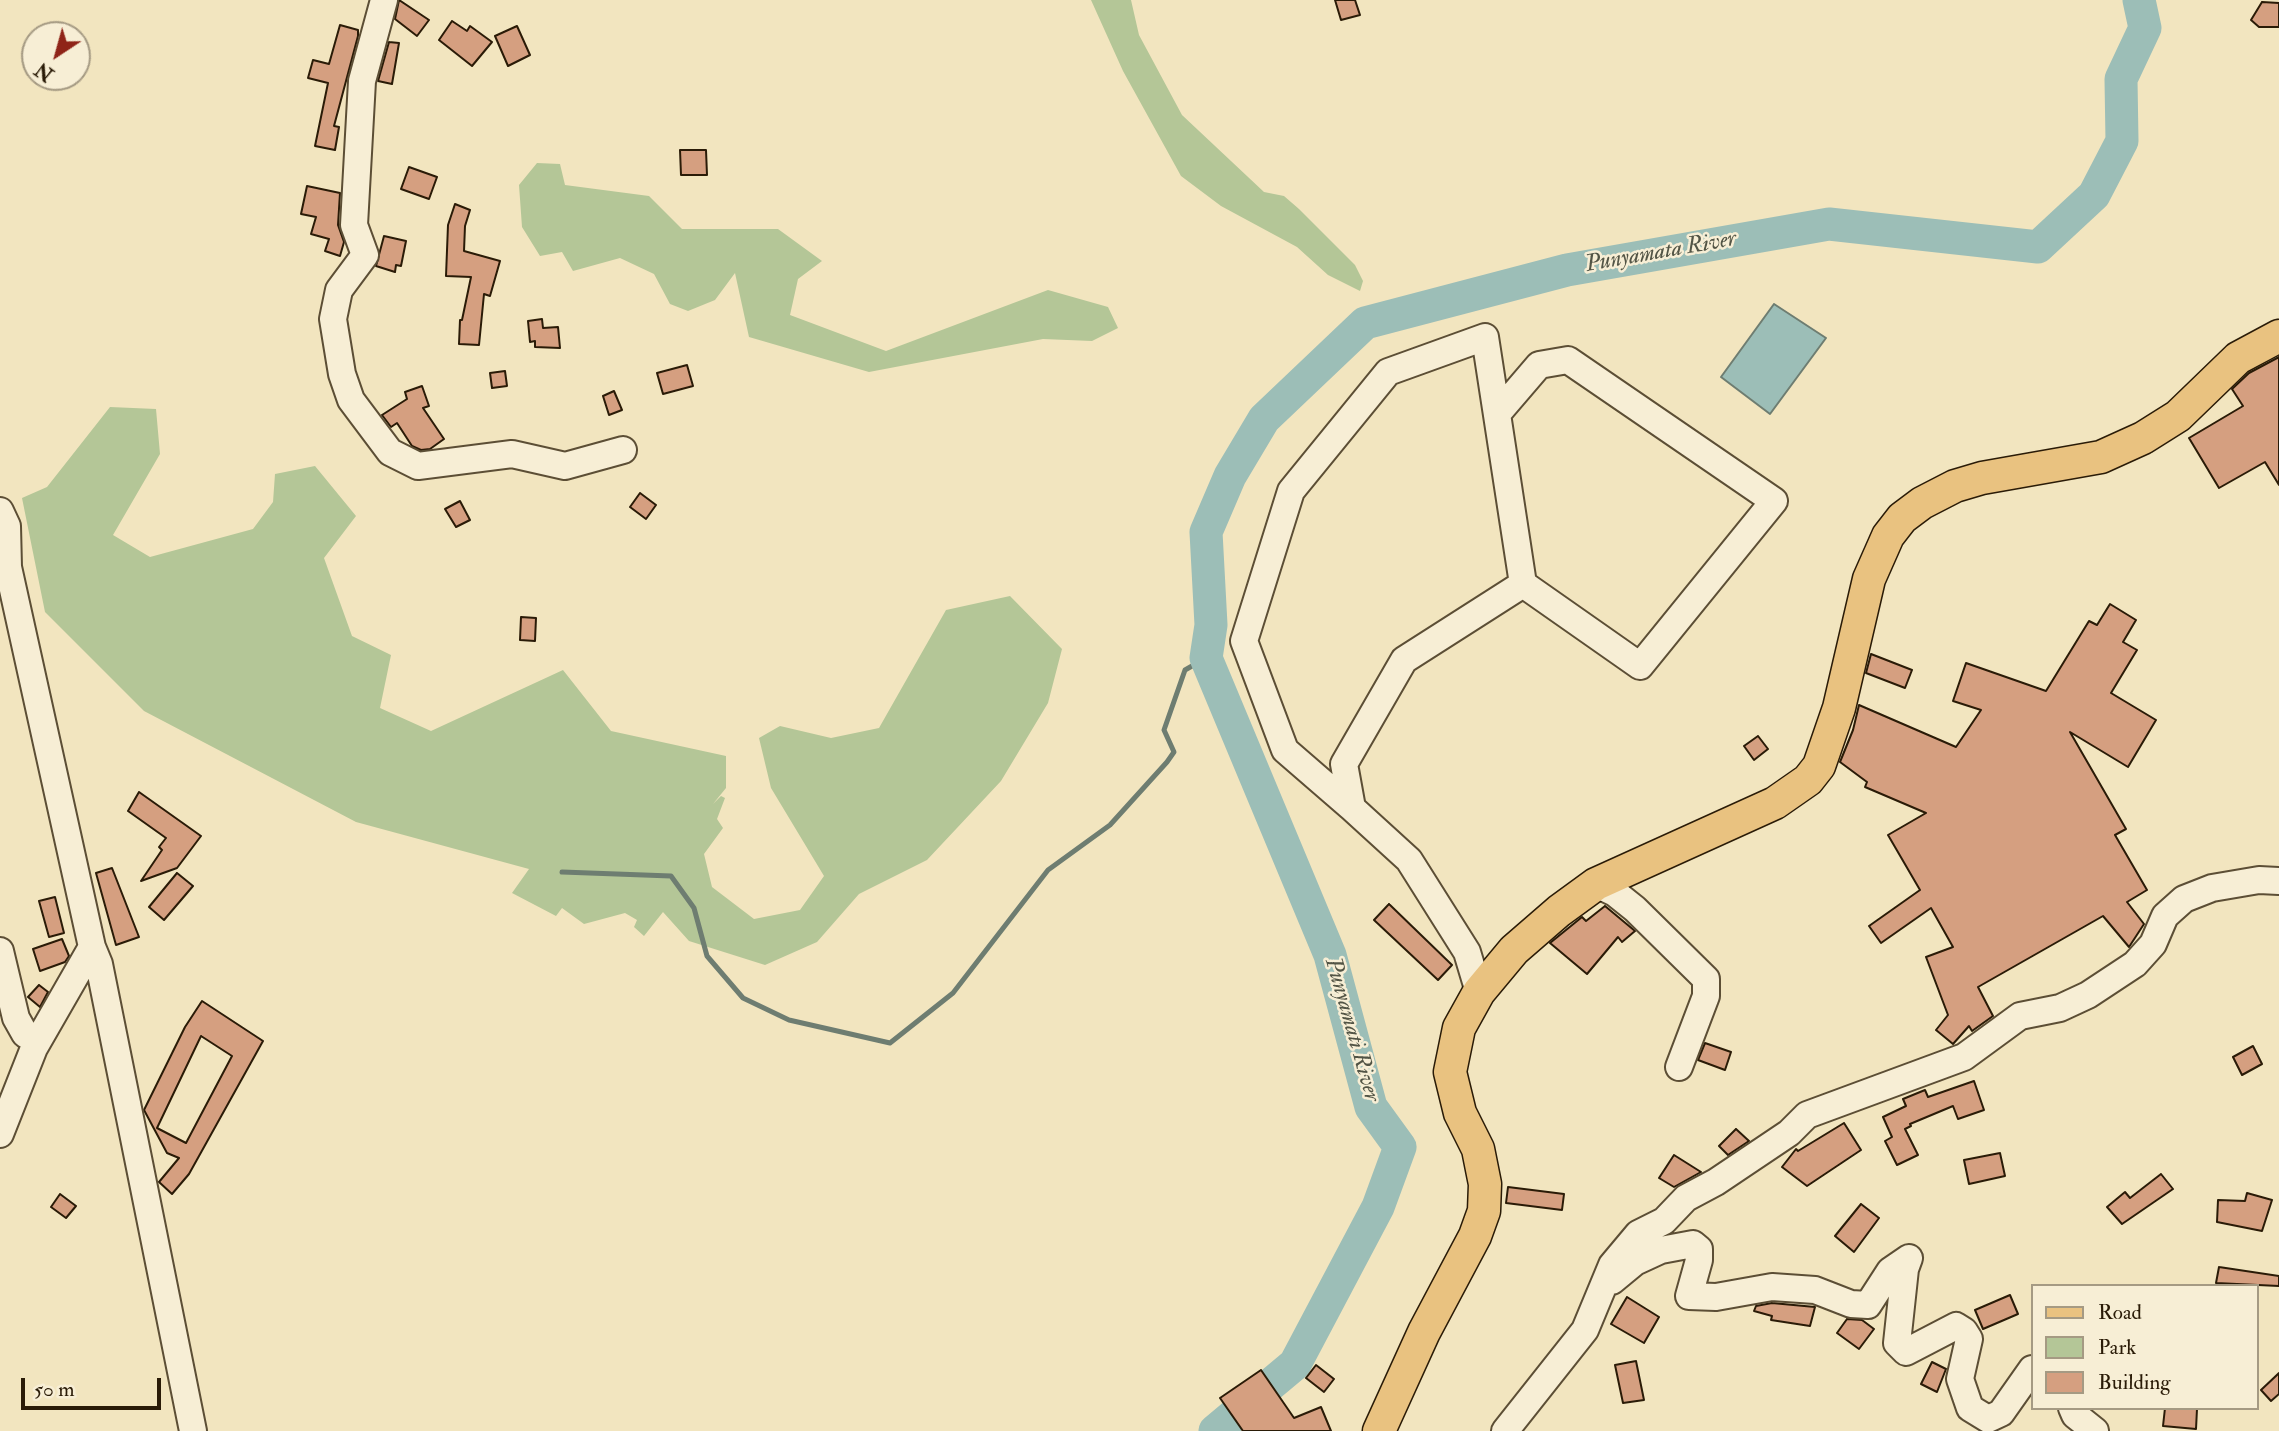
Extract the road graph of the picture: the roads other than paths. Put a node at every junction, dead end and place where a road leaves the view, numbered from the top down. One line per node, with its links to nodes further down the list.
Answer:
1 (384, 0): 3 (street)
2 (2279, 336): 8 (main road)
3 (623, 450)
4 (0, 511): 9 (street)
5 (1523, 584): 5 (street); 6 (street); 6 (street)
6 (1352, 808): 11 (street)
7 (2279, 881): 15 (street)
8 (1596, 884): 11 (main road); 13 (street)
9 (92, 947): 12 (street); 18 (street)
10 (0, 951): 12 (street)
11 (1479, 992): 19 (main road)
12 (37, 1041): 14 (street)
13 (1679, 1067)
14 (0, 1134)
15 (1605, 1286): 16 (street); 20 (street)
16 (2030, 1372)
17 (2073, 1410): 21 (street)
18 (193, 1431)
19 (1380, 1431)
20 (1505, 1431)
21 (2095, 1431)

